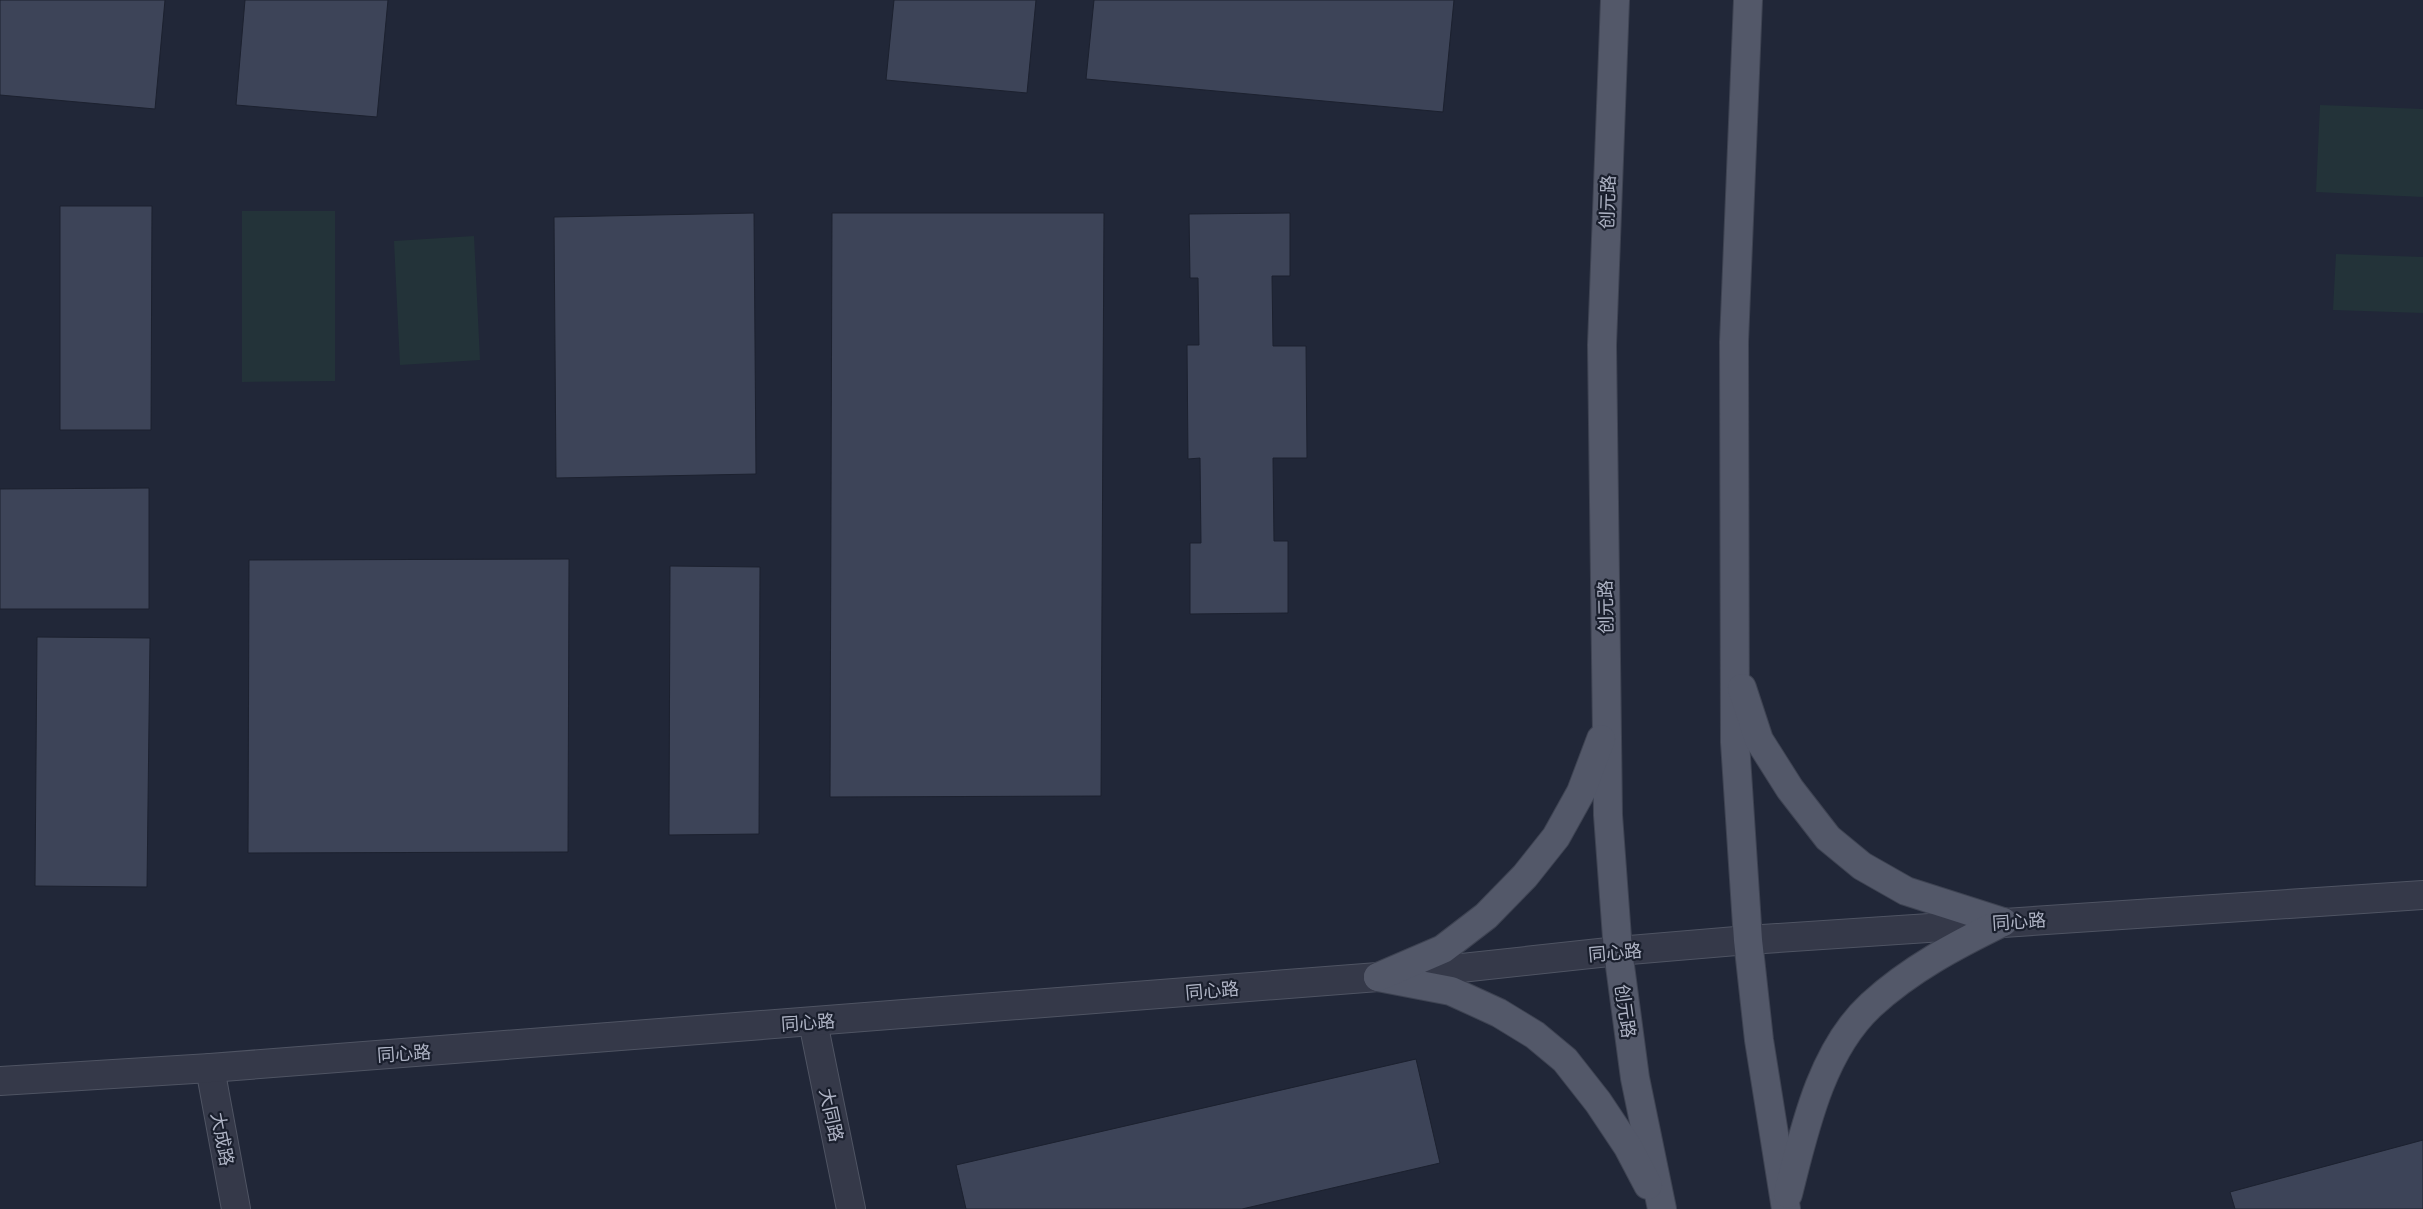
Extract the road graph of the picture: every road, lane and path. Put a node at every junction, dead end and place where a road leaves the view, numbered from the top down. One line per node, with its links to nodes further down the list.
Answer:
1 (1615, 0): 4 (main road, 创元路)
2 (1748, 0): 3 (main road)
3 (1734, 666): 6 (main road); 7 (main road)
4 (1607, 724): 8 (main road, 创元路); 9 (main road)
5 (2423, 895): 6 (street, 同心路)
6 (2003, 922): 7 (street, 同心路); 13 (main road)
7 (1748, 940): 8 (street, 同心路); 13 (main road)
8 (1618, 951): 9 (street, 同心路); 16 (main road, 创元路)
9 (1378, 977): 10 (street, 同心路); 16 (main road)
10 (813, 1022): 11 (street, 同心路); 15 (street, 大同路)
11 (210, 1068): 12 (street, 同心路); 14 (street, 大成路)
12 (0, 1082)
13 (1786, 1207)
14 (236, 1209)
15 (851, 1209)
16 (1661, 1209)

